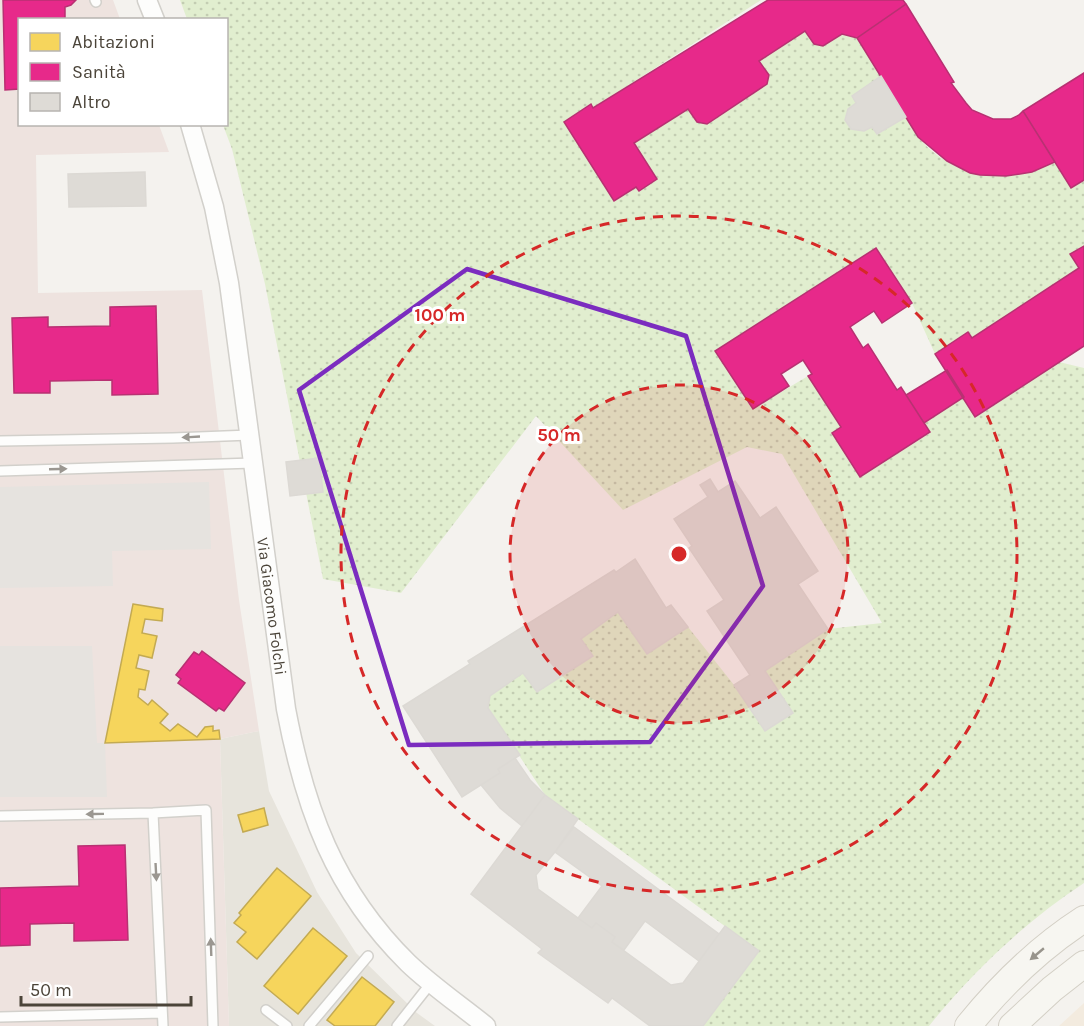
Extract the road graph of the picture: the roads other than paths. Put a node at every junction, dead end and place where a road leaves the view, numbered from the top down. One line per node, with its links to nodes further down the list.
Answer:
1 (147, 0): 2 (street)
2 (153, 18)
3 (191, 126): 4 (street, Via Giacomo Folchi)
4 (250, 435): 5 (lane, one-way to 5); 6 (street, Via Giacomo Folchi)
5 (0, 441)
6 (254, 463): 7 (lane, one-way to 6); 13 (street, Via Giacomo Folchi)
7 (0, 471)
8 (153, 813): 9 (lane, one-way to 9); 15 (lane, one-way to 15); 18 (lane, one-way to 8)
9 (0, 816)
10 (1084, 919): 23 (street, one-way to 23)
11 (368, 956): 20 (lane)
12 (1084, 964): 24 (street)
13 (431, 983): 21 (lane); 22 (street, Via Giacomo Folchi)
14 (266, 1010): 19 (lane)
15 (162, 1013): 16 (lane); 17 (lane)
16 (0, 1017)
17 (163, 1026)
18 (213, 1026)
19 (287, 1026)
20 (309, 1026)
21 (397, 1026)
22 (486, 1026)
23 (968, 1026)
24 (1012, 1026)

